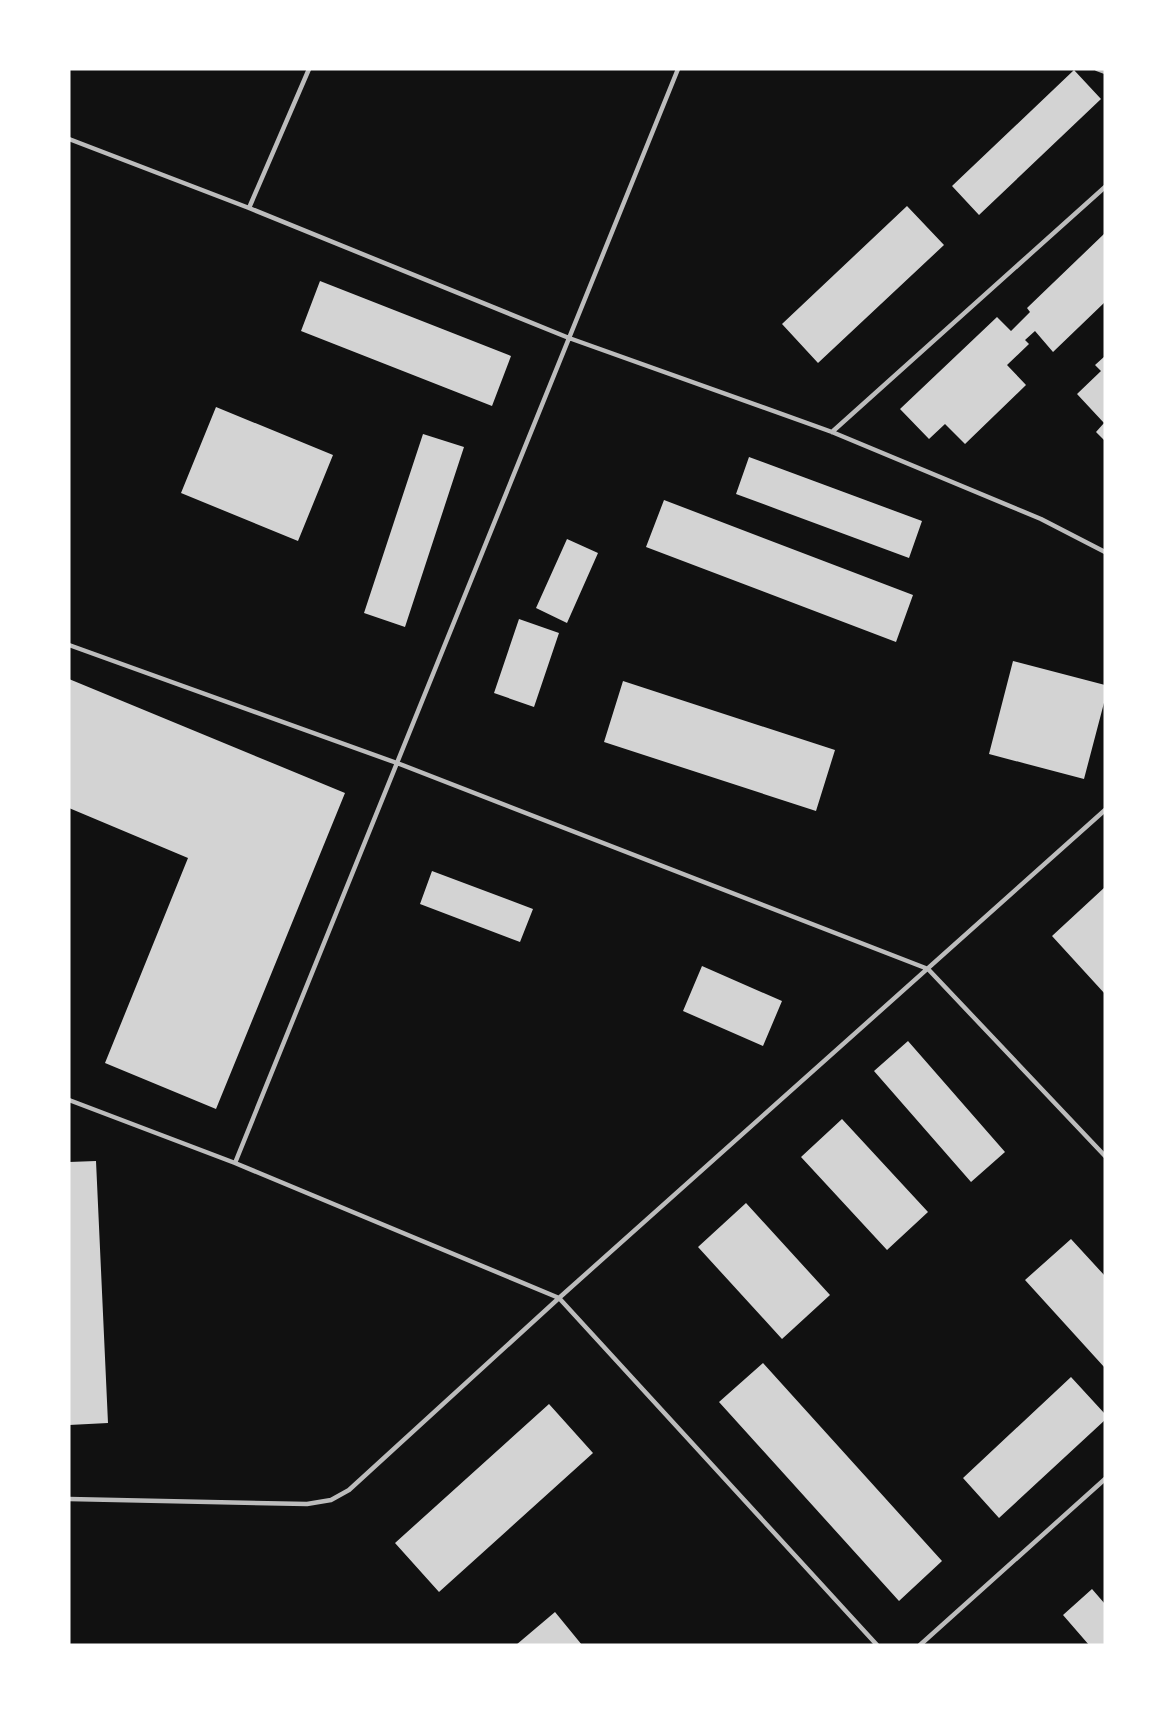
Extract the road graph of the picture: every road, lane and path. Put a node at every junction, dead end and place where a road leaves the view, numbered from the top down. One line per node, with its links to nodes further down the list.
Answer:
1 (309, 69): 7 (lane)
2 (678, 69): 8 (lane)
3 (1097, 69): 4 (lane)
4 (1105, 72)
5 (69, 139): 7 (lane)
6 (1105, 187): 9 (lane)
7 (249, 208): 8 (lane)
8 (569, 338): 9 (lane); 12 (lane)
9 (832, 432): 10 (lane)
10 (1105, 552)
11 (69, 645): 12 (lane)
12 (397, 764): 14 (lane); 17 (lane)
13 (1105, 810): 14 (lane)
14 (928, 969): 16 (lane); 18 (lane)
15 (69, 1100): 17 (lane)
16 (1105, 1156)
17 (235, 1163): 18 (lane)
18 (559, 1298): 20 (lane); 21 (lane)
19 (1105, 1479): 22 (lane)
20 (69, 1499)
21 (877, 1645)
22 (920, 1645)

